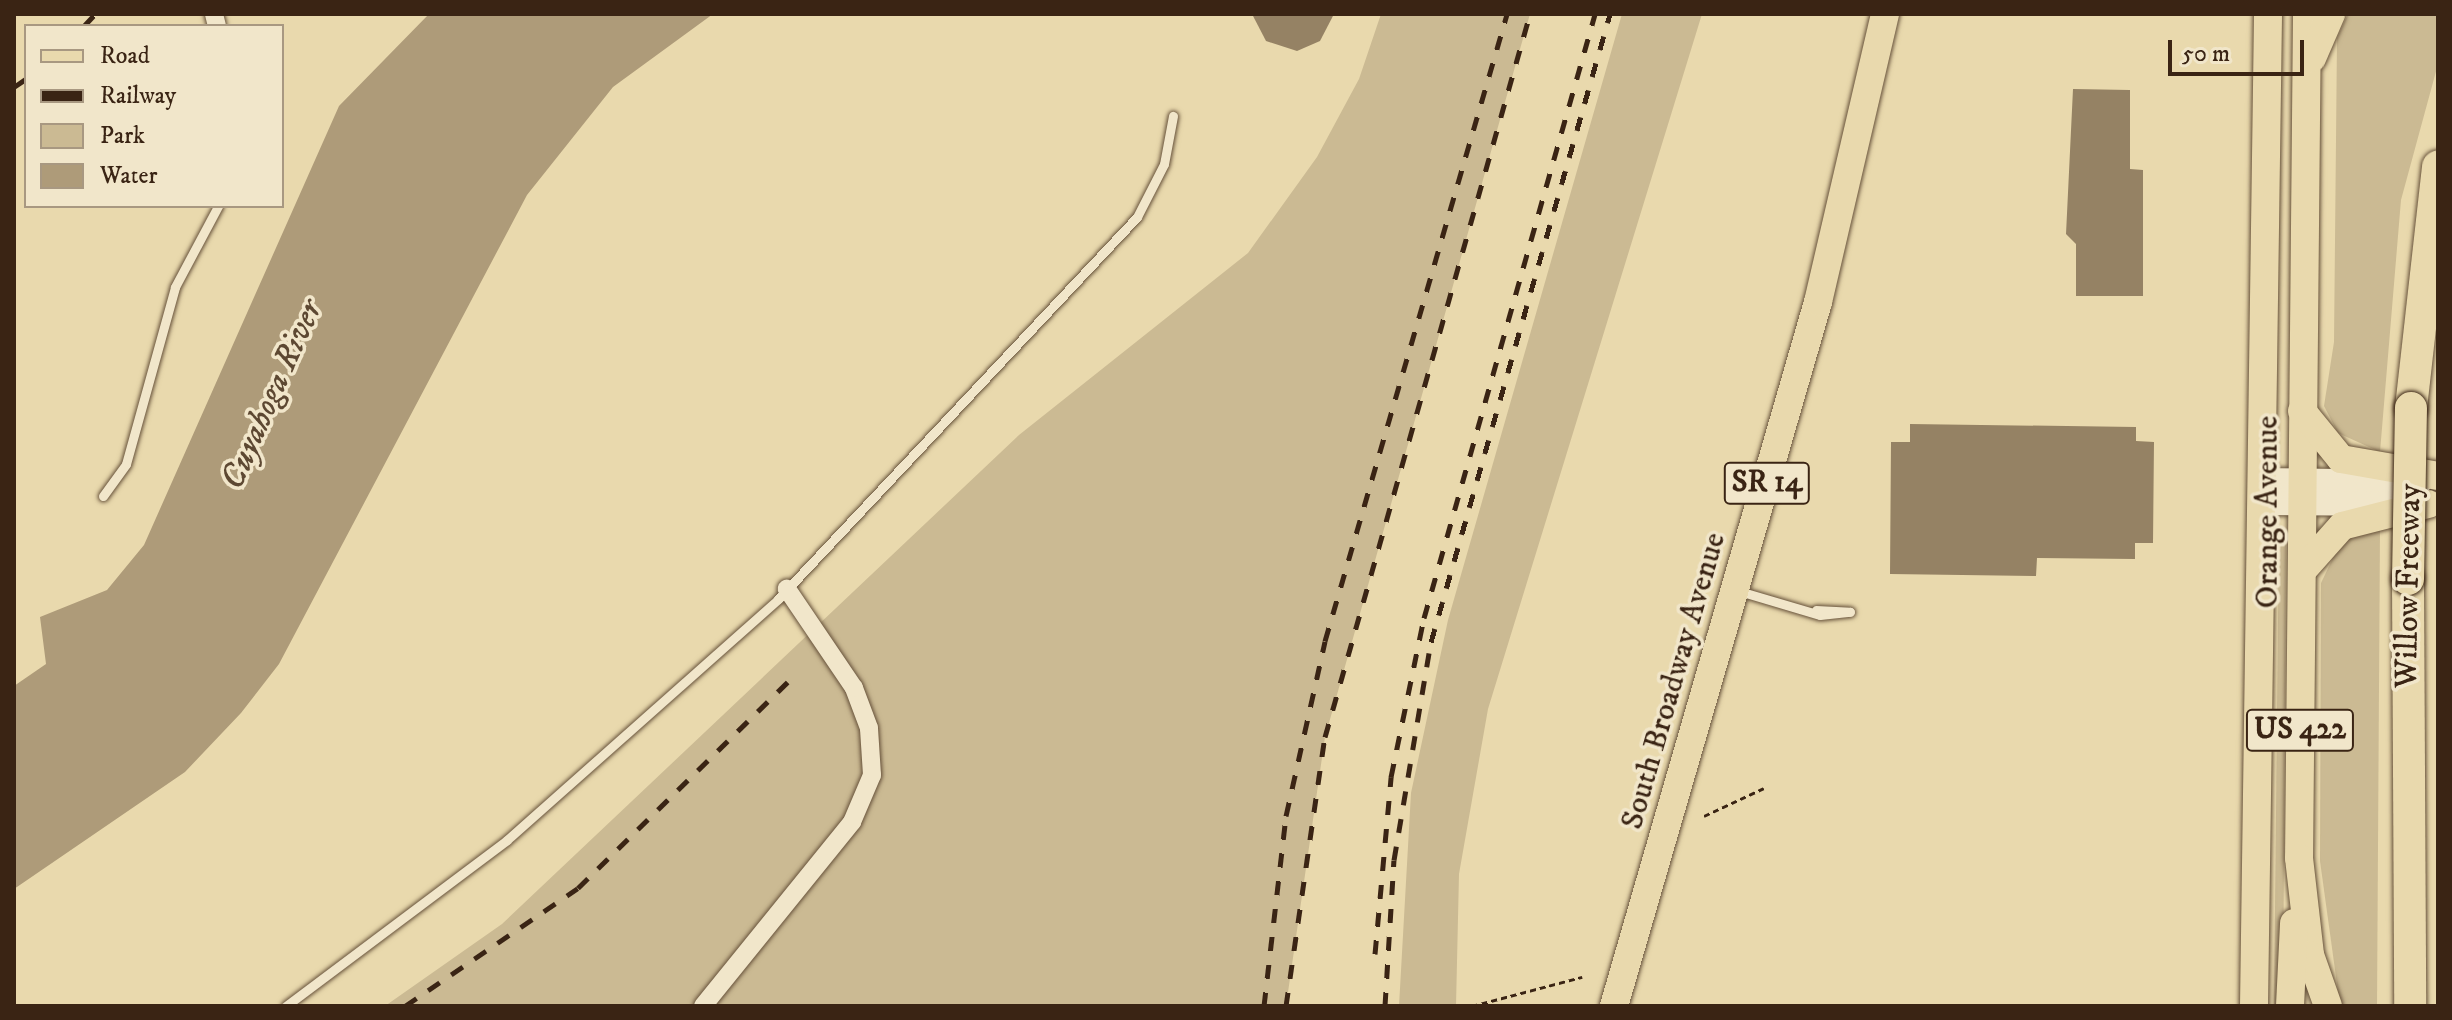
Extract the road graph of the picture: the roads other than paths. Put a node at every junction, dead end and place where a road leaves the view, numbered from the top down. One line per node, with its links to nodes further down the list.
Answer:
1 (1885, 14): 16 (main road, South Broadway Avenue / SR 14)
2 (2268, 14): 10 (main road, Orange Avenue / US 422)
3 (2307, 14): 5 (main road, Orange Avenue / US 422)
4 (2331, 14): 5 (main road)
5 (2306, 73): 9 (main road, Orange Avenue / US 422)
6 (1173, 116): 15 (lane)
7 (2438, 167): 18 (highway, Willow Freeway, bridge)
8 (217, 208): 13 (lane)
9 (2302, 411): 11 (main road, Orange Avenue / US 422); 12 (main road)
10 (2262, 492): 11 (street); 23 (main road, Orange Avenue / US 422)
11 (2302, 492): 12 (street); 14 (main road, Orange Avenue / US 422)
12 (2436, 492): 14 (main road)
13 (103, 496)
14 (2302, 571): 19 (main road, Orange Avenue / US 422)
15 (787, 589): 20 (lane); 21 (street)
16 (1736, 590): 17 (lane); 22 (main road, South Broadway Avenue / SR 14)
17 (1816, 610)
18 (2407, 707): 26 (highway); 27 (highway, Willow Freeway)
19 (2299, 858): 24 (main road); 25 (main road, Orange Avenue / US 422)
20 (286, 1006)
21 (703, 1006)
22 (1614, 1006)
23 (2254, 1006)
24 (2290, 1006)
25 (2328, 1006)
26 (2395, 1006)
27 (2410, 1006)

